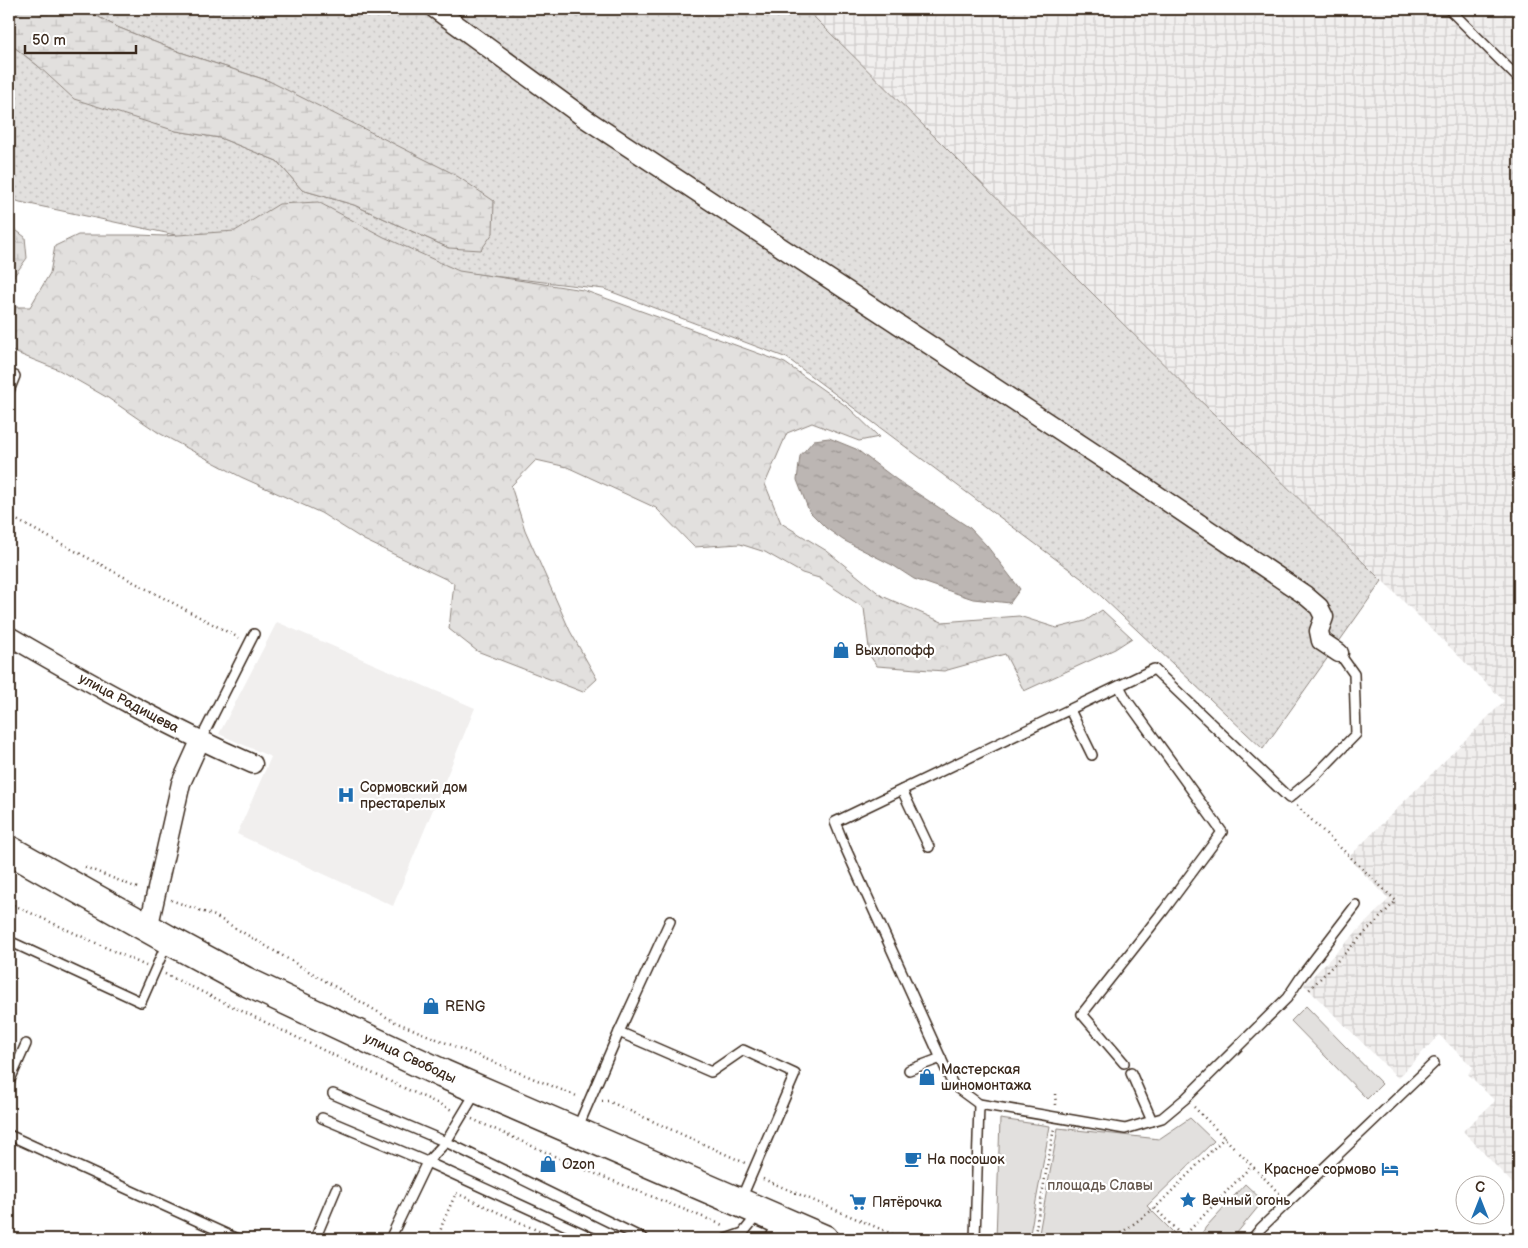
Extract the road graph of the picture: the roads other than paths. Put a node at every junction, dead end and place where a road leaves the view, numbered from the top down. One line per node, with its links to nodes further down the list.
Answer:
1 (435, 9): 8 (street)
2 (1449, 9): 3 (lane)
3 (1519, 79)
4 (15, 376): 5 (lane)
5 (9, 392)
6 (254, 634): 11 (lane)
7 (9, 636): 11 (street, улица Радищева)
8 (1339, 653): 9 (lane)
9 (1119, 686): 10 (lane); 25 (lane)
10 (1070, 710): 12 (lane); 14 (lane)
11 (200, 741): 13 (street, улица Радищева); 19 (street)
12 (1092, 755)
13 (253, 764)
14 (902, 790): 15 (lane); 23 (lane)
15 (929, 847)
16 (9, 850): 19 (main road, улица Свободы)
17 (1356, 905): 33 (lane)
18 (670, 921): 21 (lane)
19 (158, 934): 20 (lane); 29 (main road, улица Свободы)
20 (9, 941)
21 (619, 1032): 34 (lane); 39 (lane)
22 (26, 1044): 28 (lane)
23 (940, 1058): 26 (lane); 31 (lane)
24 (1434, 1062): 48 (lane)
25 (1124, 1063)
26 (909, 1070)
27 (1131, 1073): 33 (lane)
28 (9, 1082)
29 (477, 1089): 34 (main road, улица Свободы); 36 (lane)
30 (333, 1094): 36 (lane)
31 (979, 1104): 33 (lane); 47 (lane)
32 (322, 1118): 37 (lane)
33 (1152, 1121)
34 (576, 1132): 39 (main road, улица Свободы)
35 (9, 1135): 40 (lane)
36 (446, 1142): 37 (lane); 44 (lane)
37 (427, 1162): 42 (lane); 43 (lane)
38 (336, 1189): 41 (lane)
39 (762, 1218): 45 (lane); 46 (main road, улица Свободы)
40 (236, 1239)
41 (314, 1239)
42 (390, 1239)
43 (595, 1239)
44 (644, 1239)
45 (726, 1239)
46 (824, 1239)
47 (975, 1239)
48 (1252, 1239)

